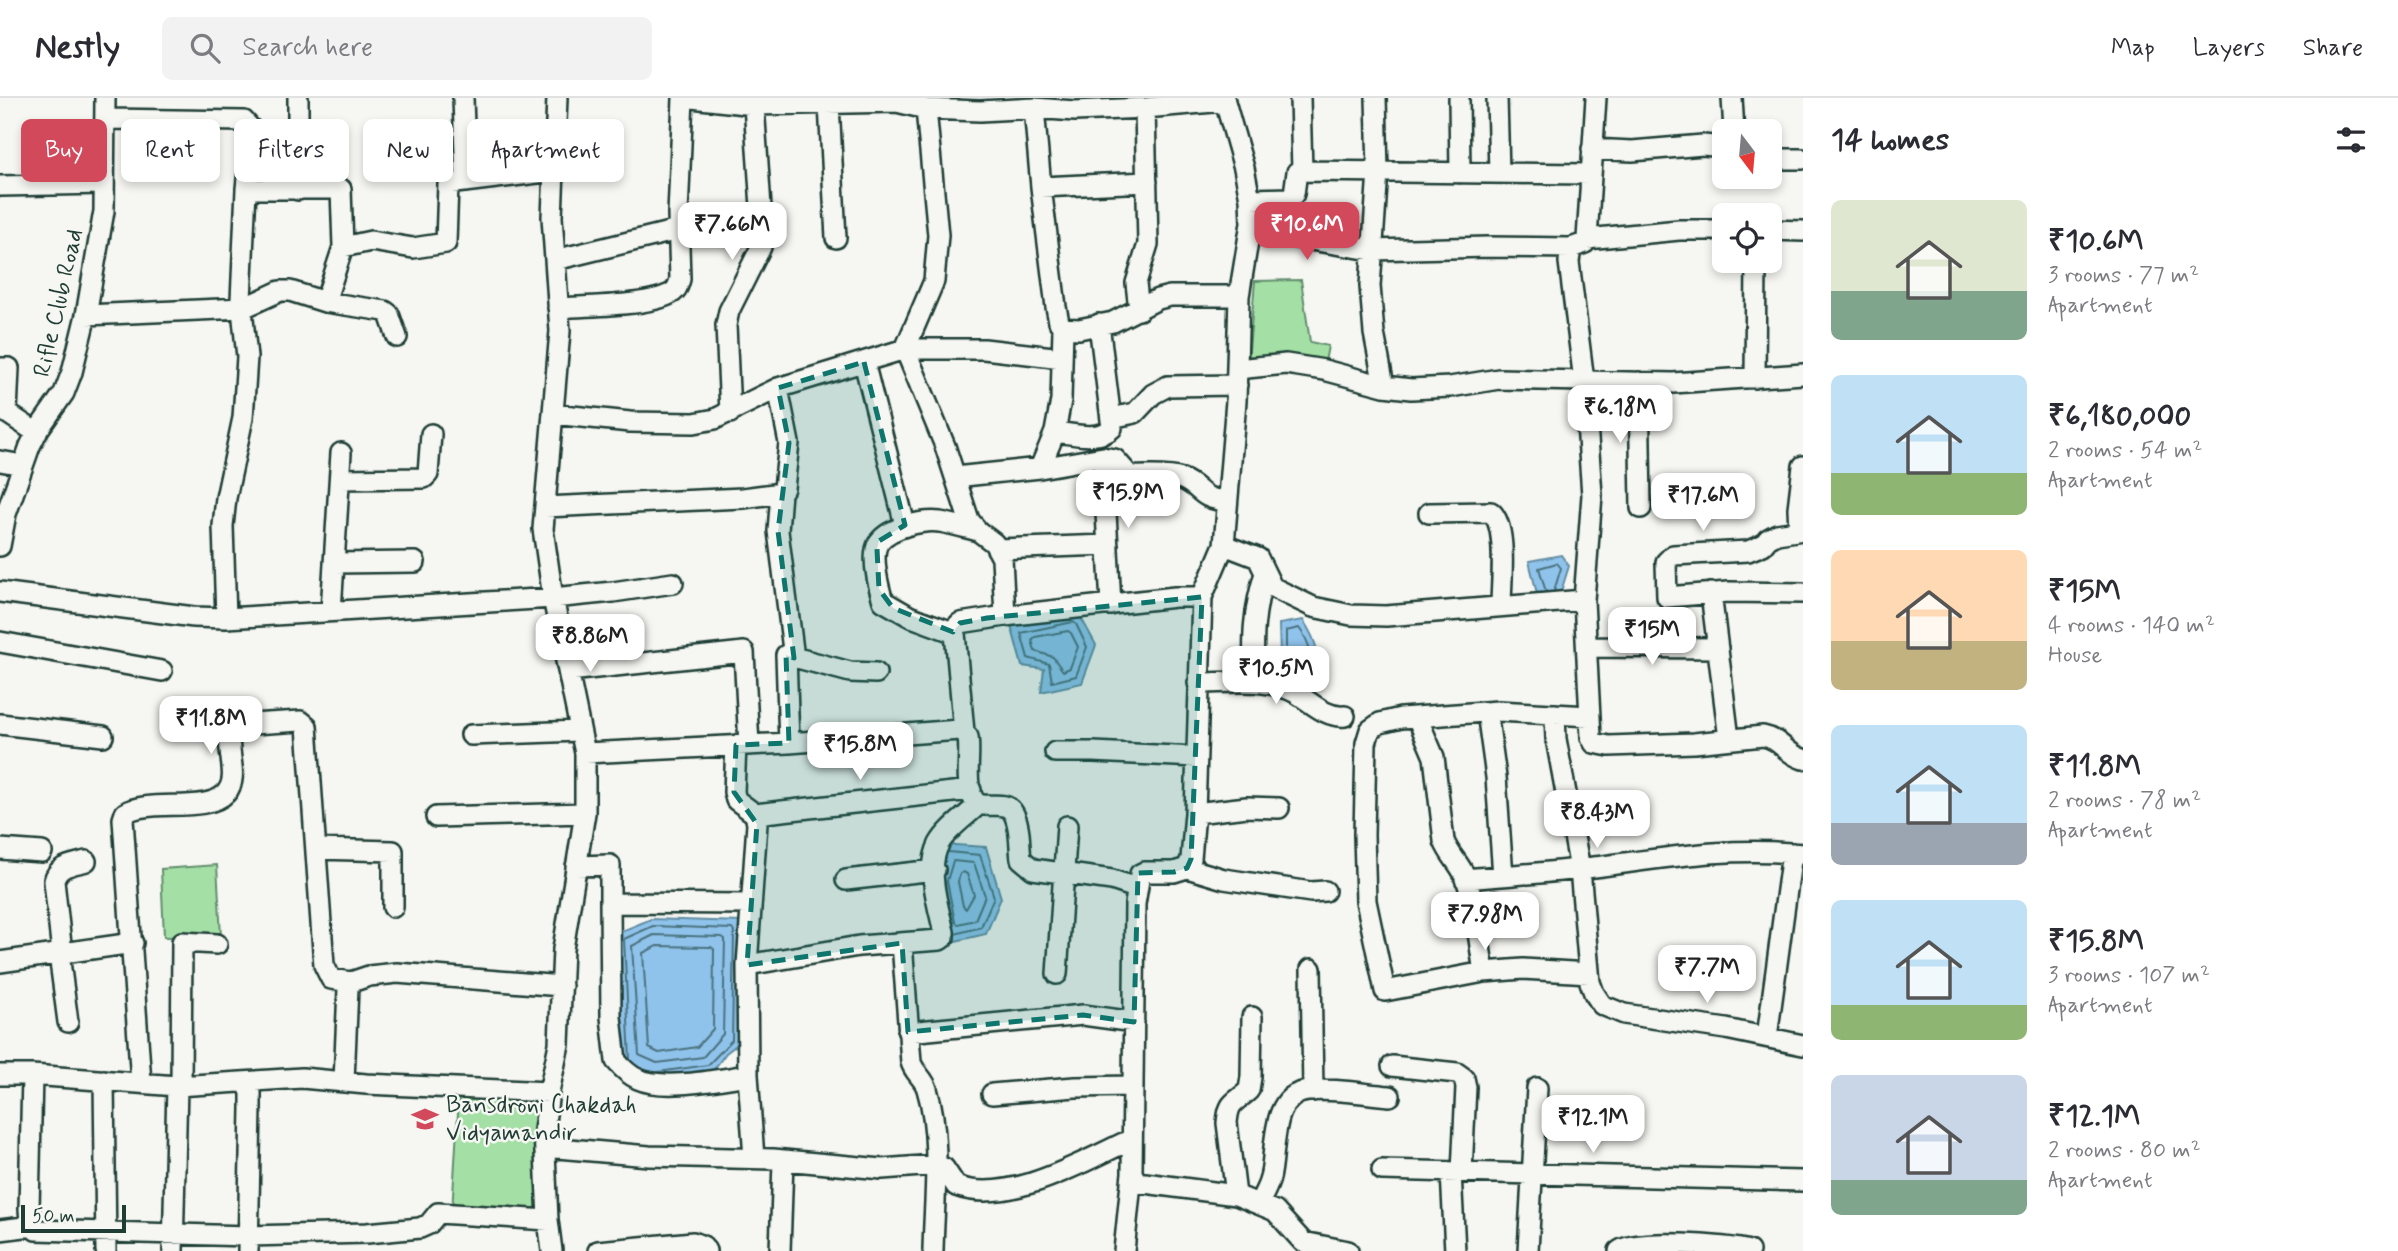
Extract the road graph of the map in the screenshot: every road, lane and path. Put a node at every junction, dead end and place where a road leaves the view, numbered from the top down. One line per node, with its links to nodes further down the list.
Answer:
1 (105, 98): 22 (street, Rifle Club Road)
2 (298, 98): 42 (street)
3 (463, 98): 35 (street)
4 (557, 98): 24 (street)
5 (683, 98): 44 (street)
6 (692, 98): 19 (street)
7 (1300, 98): 30 (street)
8 (1376, 98): 31 (street)
9 (1460, 98): 32 (street)
10 (1497, 98): 33 (street)
11 (1595, 98): 27 (street)
12 (1732, 98): 25 (street)
13 (1225, 100): 20 (street); 43 (street)
14 (791, 102): 15 (street); 19 (street)
15 (830, 104): 16 (street); 49 (street)
16 (916, 104): 17 (street); 64 (street)
17 (1004, 104): 21 (street)
18 (1075, 104): 20 (street); 21 (street)
19 (754, 105): 75 (street)
20 (1135, 105): 37 (street)
21 (1034, 108): 40 (street)
22 (104, 119)
23 (107, 119): 41 (street)
24 (556, 119)
25 (1733, 119)
26 (1712, 146): 27 (street)
27 (1592, 149): 34 (street)
28 (1782, 159): 29 (street)
29 (1803, 159)
30 (1303, 171): 31 (street); 43 (street)
31 (1378, 171): 32 (street); 52 (street)
32 (1460, 173): 33 (street)
33 (1499, 173): 34 (street)
34 (1590, 174): 50 (street)
35 (466, 182): 51 (street)
36 (554, 182): 53 (street)
37 (1147, 182): 40 (street); 59 (street)
38 (104, 184): 39 (street); 60 (street, Rifle Club Road)
39 (0, 186)
40 (1041, 187): 62 (street)
41 (246, 189): 42 (street); 57 (street)
42 (298, 190): 51 (street)
43 (1250, 199): 45 (street)
44 (678, 230): 53 (street); 58 (street)
45 (1250, 230): 52 (street); 55 (street)
46 (1712, 230): 50 (street)
47 (1782, 230): 48 (street)
48 (1803, 231)
49 (836, 238)
50 (1579, 243): 52 (street); 71 (street)
51 (343, 247): 56 (street)
52 (1371, 250): 73 (street)
53 (555, 260): 58 (street)
54 (1756, 273): 70 (street)
55 (1239, 296): 59 (street); 69 (street)
56 (325, 302): 57 (street); 63 (street)
57 (243, 308): 60 (street); 115 (street)
58 (558, 308): 76 (street)
59 (1139, 310): 61 (street)
60 (86, 315): 79 (street, Rifle Club Road)
61 (1099, 324): 62 (street); 77 (street)
62 (1063, 328): 65 (street)
63 (397, 337)
64 (905, 349): 65 (street); 66 (street); 87 (street)
65 (1062, 358): 78 (street)
66 (864, 362): 74 (street); 94 (street)
67 (0, 368): 79 (street)
68 (1803, 374): 70 (street)
69 (1237, 377): 73 (street); 77 (street); 90 (street)
70 (1755, 377): 72 (street)
71 (1584, 381): 72 (street); 73 (street); 110 (street)
72 (1639, 382): 92 (street)
73 (1384, 386)
74 (778, 388): 75 (street); 89 (street)
75 (730, 413): 76 (street)
76 (553, 414): 91 (street)
77 (1111, 418): 78 (street)
78 (1055, 432): 86 (street)
79 (37, 433): 84 (street, Rifle Club Road)
80 (430, 434): 88 (street)
81 (341, 453): 88 (street)
82 (1103, 457): 86 (street); 90 (street); 97 (street)
83 (0, 461): 84 (street)
84 (23, 465): 99 (street, Rifle Club Road)
85 (1803, 466): 95 (street)
86 (1040, 468): 87 (street)
87 (955, 477): 96 (street)
88 (340, 479): 102 (street)
89 (781, 494): 91 (street); 120 (street)
90 (1227, 501): 98 (street)
91 (545, 507): 108 (street)
92 (1641, 508)
93 (1429, 513): 112 (street)
94 (905, 526): 96 (street); 116 (street)
95 (1801, 530): 106 (street)
96 (978, 531): 100 (street)
97 (1108, 545): 100 (street); 111 (street)
98 (1224, 545): 103 (street); 109 (street)
99 (0, 546)
100 (997, 549): 114 (street)
101 (415, 562): 102 (street)
102 (334, 563): 113 (street)
103 (1265, 573): 112 (street); 124 (street)
104 (673, 583): 108 (street)
105 (0, 592): 115 (street)
106 (1711, 593): 107 (street); 119 (street)
107 (1803, 593)
108 (553, 597): 113 (street); 122 (street)
109 (1202, 597): 111 (street); 125 (street)
110 (1584, 600): 112 (street); 118 (street)
111 (1111, 605): 114 (street)
112 (1501, 606)
113 (331, 611): 115 (street)
114 (1004, 615): 116 (street)
115 (226, 618)
116 (955, 633): 133 (street)
117 (0, 642): 121 (street)
118 (1587, 647): 119 (street); 129 (street)
119 (1718, 648): 136 (street)
120 (794, 657): 123 (street); 137 (street)
121 (162, 671)
122 (569, 671): 132 (street); 138 (street)
123 (876, 673)
124 (1254, 682): 125 (street); 128 (street)
125 (1198, 683): 141 (street)
126 (1487, 712): 127 (street); 130 (street); 160 (street)
127 (1555, 714): 129 (street); 157 (street)
128 (1345, 716)
129 (1590, 716): 136 (street)
130 (1417, 717): 161 (street); 175 (street)
131 (0, 724): 135 (street)
132 (579, 730): 134 (street); 140 (street)
133 (964, 732): 137 (street); 143 (street)
134 (471, 735)
135 (103, 736)
136 (1729, 739): 142 (street)
137 (789, 743): 138 (street)
138 (743, 745): 140 (street); 147 (street)
139 (1055, 752): 141 (street)
140 (585, 753): 145 (street)
141 (1196, 757): 146 (street)
142 (1803, 759)
143 (975, 797): 147 (street); 158 (street); 159 (street)
144 (1279, 807): 146 (street)
145 (585, 813): 148 (street); 155 (street)
146 (1195, 813): 156 (street)
147 (755, 814): 166 (street)
148 (436, 817)
149 (1067, 826): 159 (street)
150 (0, 849): 152 (street)
151 (316, 849): 167 (street); 168 (street); 178 (street)
152 (42, 852)
153 (1798, 854): 157 (street); 184 (street)
154 (86, 861): 171 (street)
155 (576, 866): 165 (street); 179 (street)
156 (1187, 868): 163 (street); 164 (street)
157 (1580, 869): 160 (street); 176 (street)
158 (934, 870): 162 (street); 169 (street)
159 (1065, 873): 163 (street); 177 (street)
160 (1503, 876): 161 (street)
161 (1465, 879): 175 (street)
162 (846, 880)
163 (1136, 888): 182 (street)
164 (1325, 891)
165 (610, 903): 166 (street); 189 (street)
166 (750, 904): 173 (street)
167 (393, 907)
168 (133, 943): 171 (street); 193 (street)
169 (902, 943): 173 (street); 183 (street)
170 (217, 944): 194 (street)
171 (60, 953): 172 (street); 181 (street)
172 (0, 962)
173 (747, 965): 189 (street)
174 (1311, 969): 197 (street)
175 (1484, 972): 176 (street)
176 (1589, 973): 184 (street)
177 (1057, 974)
178 (351, 982): 179 (street); 191 (street)
179 (562, 986): 198 (street)
180 (1252, 1017): 211 (street)
181 (68, 1022)
182 (1133, 1022): 183 (street); 195 (street)
183 (908, 1032): 205 (street)
184 (1767, 1037): 185 (street)
185 (1803, 1045)
186 (1392, 1066): 208 (street)
187 (0, 1075): 188 (street)
188 (32, 1075): 190 (street); 214 (street)
189 (748, 1075): 203 (street)
190 (104, 1080): 193 (street); 216 (street)
191 (344, 1080): 192 (street); 198 (street)
192 (246, 1082): 194 (street); 218 (street)
193 (141, 1083): 194 (street)
194 (179, 1085): 217 (street)
195 (1133, 1086): 199 (street); 201 (street)
196 (1537, 1088): 209 (street)
197 (1313, 1091): 200 (street); 212 (street)
198 (549, 1092): 202 (street)
199 (992, 1094)
200 (1390, 1096)
201 (1132, 1139): 205 (street); 207 (street)
202 (546, 1147): 203 (street); 213 (street)
203 (754, 1158): 204 (street)
204 (783, 1161): 205 (street); 222 (street)
205 (936, 1165): 223 (street)
206 (1382, 1170): 208 (street)
207 (1132, 1172): 211 (street); 224 (street)
208 (1456, 1172): 209 (street); 226 (street)
209 (1534, 1174): 210 (street); 227 (street)
210 (1803, 1181)
211 (1236, 1195): 212 (street)
212 (1259, 1203): 225 (street)
213 (548, 1220): 218 (street); 219 (street)
214 (32, 1226): 215 (street); 216 (street)
215 (0, 1230)
216 (106, 1241): 217 (street)
217 (173, 1242): 218 (street)
218 (248, 1244)
219 (552, 1251)
220 (598, 1251): 221 (street)
221 (706, 1251)
222 (780, 1251)
223 (933, 1251)
224 (1124, 1251)
225 (1348, 1251)
226 (1455, 1251)
227 (1528, 1251)
228 (1619, 1251): 229 (street)
229 (1749, 1251)

